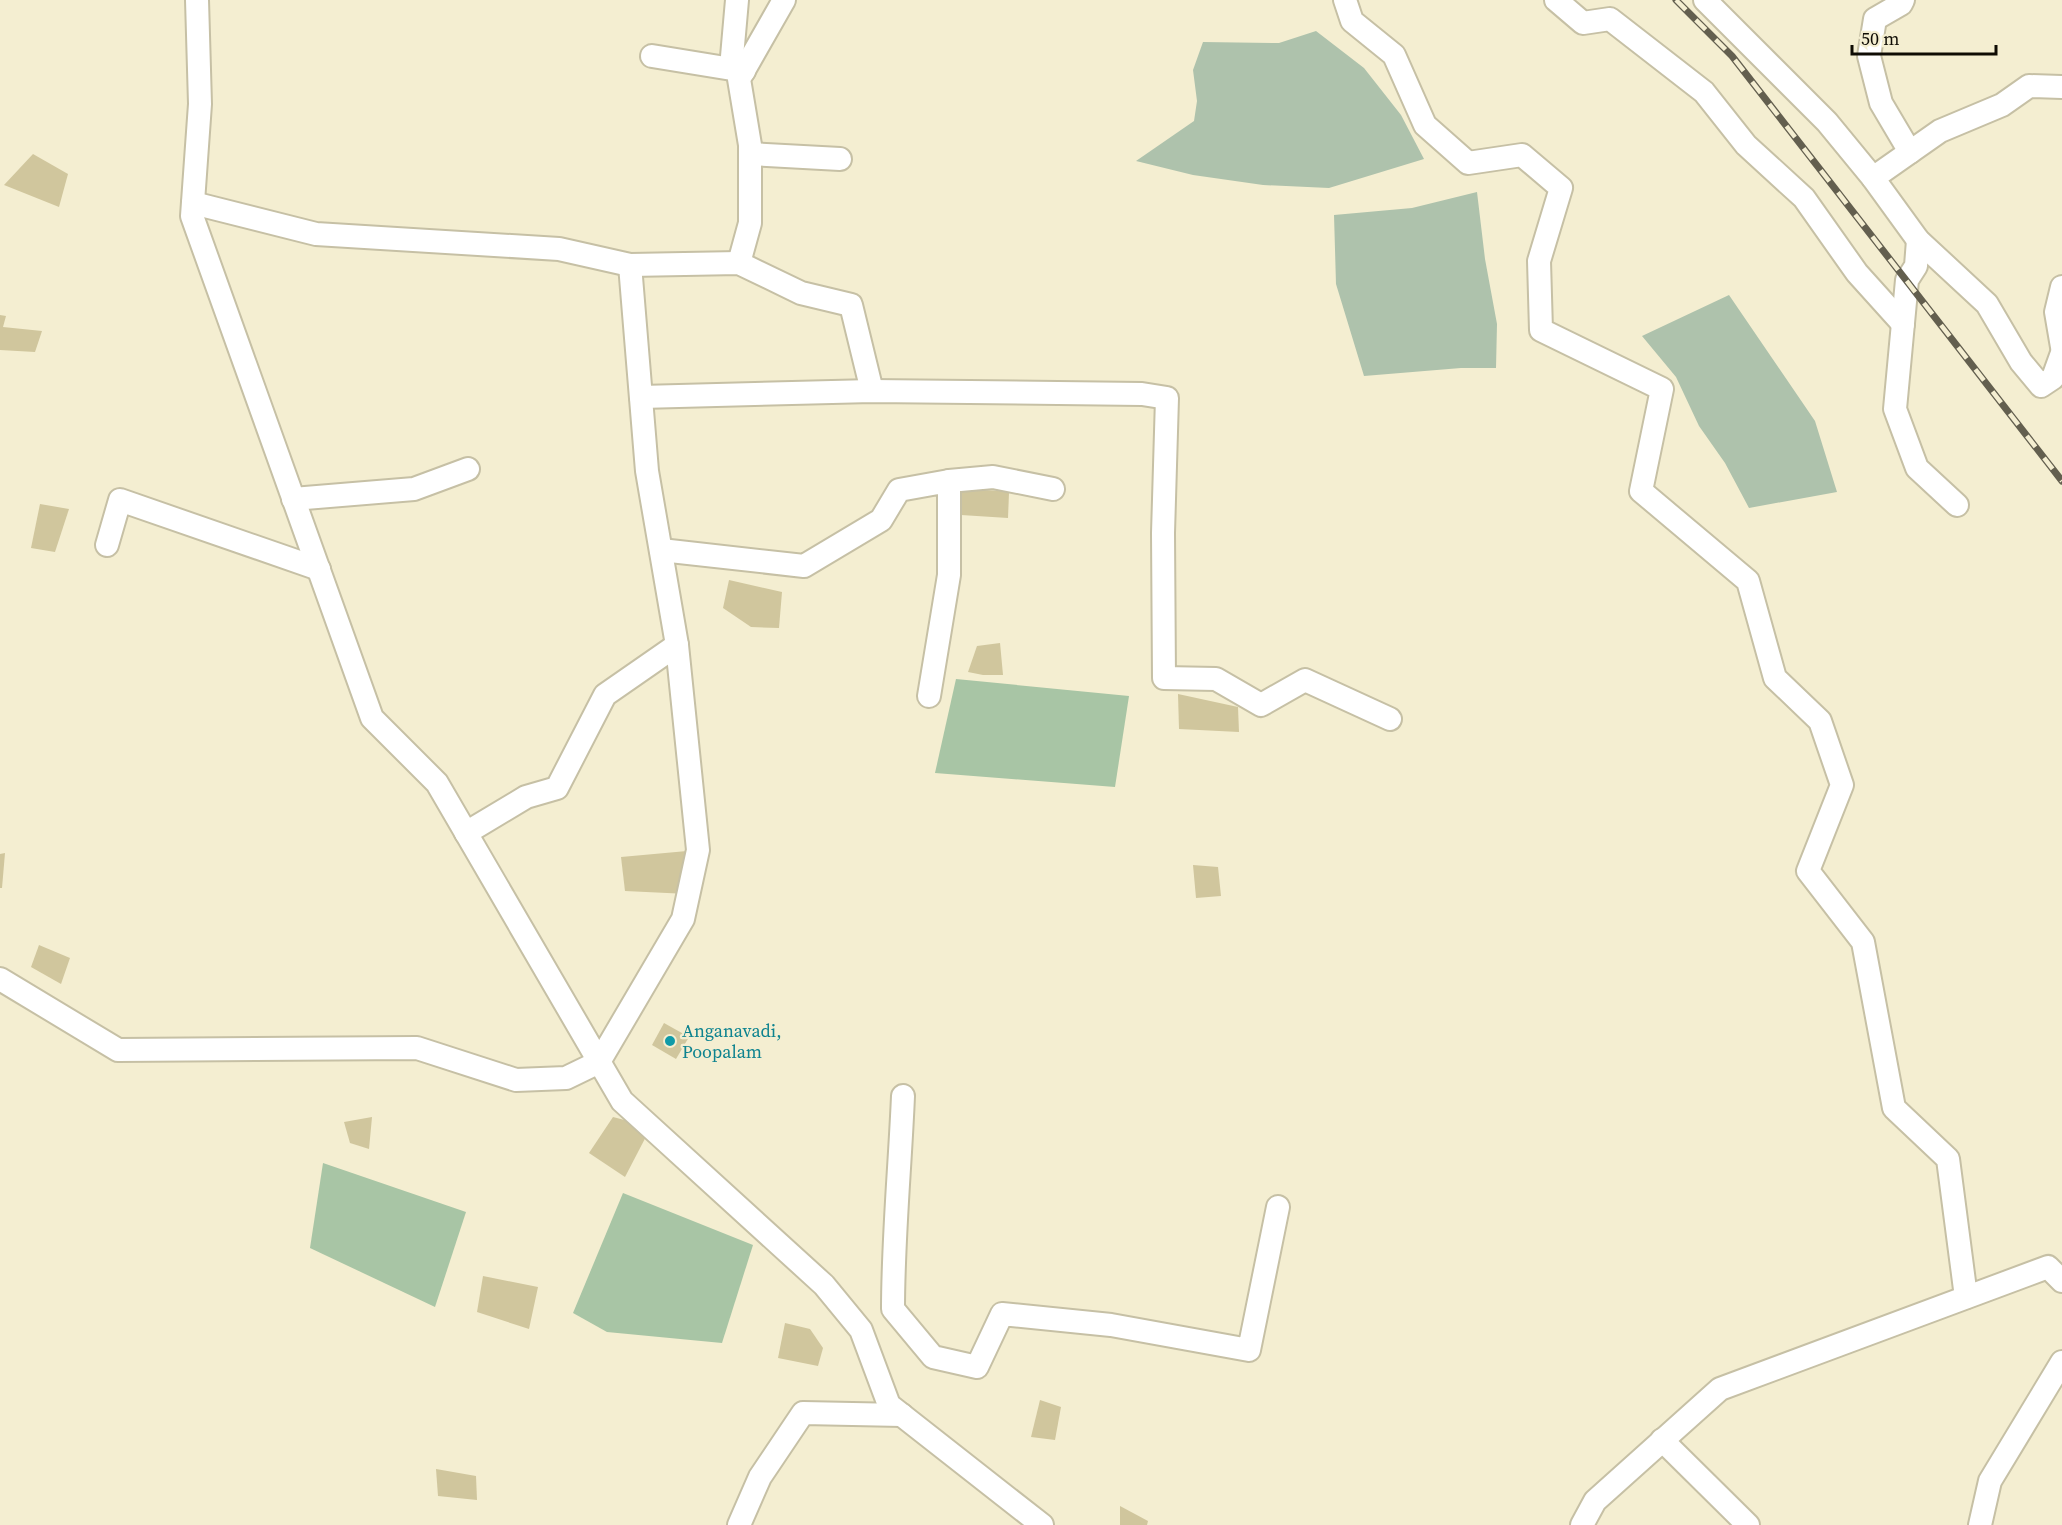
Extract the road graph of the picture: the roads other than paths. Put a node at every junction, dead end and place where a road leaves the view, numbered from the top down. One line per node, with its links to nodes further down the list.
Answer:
1 (197, 0): 15 (street)
2 (737, 0): 9 (street)
3 (784, 0): 9 (street)
4 (1345, 0): 42 (street)
5 (1556, 0): 20 (street)
6 (1705, 0): 14 (street)
7 (1903, 0): 11 (street)
8 (652, 56): 9 (street)
9 (737, 69): 12 (street)
10 (2062, 87): 11 (street)
11 (1910, 152): 14 (street)
12 (750, 154): 13 (street); 17 (street)
13 (840, 159)
14 (1873, 178): 16 (street)
15 (193, 203): 18 (street); 28 (street)
16 (1917, 240): 20 (street); 22 (street)
17 (740, 263): 18 (street); 23 (street)
18 (630, 266): 24 (street)
19 (2062, 287): 21 (street)
20 (1903, 324): 29 (street)
21 (2062, 346)
22 (2062, 353)
23 (872, 391): 24 (street); 35 (street)
24 (641, 398): 31 (street)
25 (468, 470): 28 (street)
26 (949, 481): 27 (street); 31 (street); 34 (street)
27 (1053, 489)
28 (293, 499): 32 (street)
29 (1957, 505)
30 (107, 545): 32 (street)
31 (661, 550): 33 (street)
32 (319, 569): 36 (street)
33 (677, 645): 36 (street); 38 (street)
34 (930, 696)
35 (1390, 719)
36 (466, 833): 38 (street)
37 (0, 979): 38 (street)
38 (599, 1062): 44 (street)
39 (903, 1096): 40 (street)
40 (1278, 1207)
41 (2062, 1281): 42 (street)
42 (1966, 1297): 45 (street)
43 (2062, 1362): 50 (street)
44 (902, 1415): 46 (street); 47 (street)
45 (1662, 1440): 48 (street); 49 (street)
46 (739, 1525)
47 (1042, 1525)
48 (1582, 1525)
49 (1748, 1525)
50 (1980, 1525)

